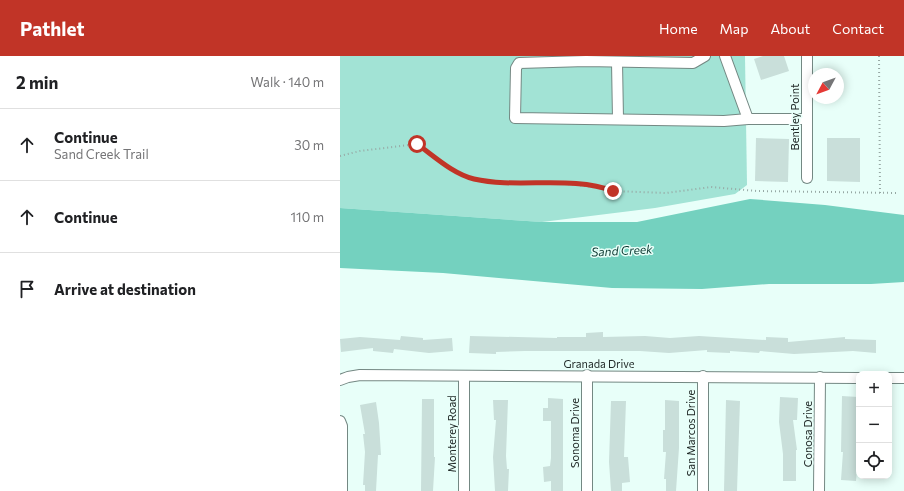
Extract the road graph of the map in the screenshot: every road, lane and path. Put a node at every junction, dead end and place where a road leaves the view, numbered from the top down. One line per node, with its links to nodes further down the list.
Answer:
1 (705, 56): 5 (street)
2 (725, 56): 7 (street)
3 (807, 56): 8 (street, Bentley Point)
4 (879, 56): 11 (path)
5 (617, 62): 6 (street); 6 (street)
6 (618, 119): 7 (street)
7 (748, 119): 8 (street)
8 (807, 119): 10 (street, Bentley Point)
9 (340, 156): 11 (path)
10 (807, 178)
11 (880, 193): 12 (path)
12 (898, 193)
13 (464, 376): 14 (street, Granada Drive); 20 (street, Granada Drive); 23 (street, Monterey Road)
14 (587, 376): 15 (street, Granada Drive); 24 (street, Sonoma Drive)
15 (703, 376): 16 (street, Granada Drive); 25 (street, San Marcos Drive)
16 (820, 378): 17 (street, Granada Drive); 26 (street, Conosa Drive)
17 (856, 378)
18 (892, 378): 19 (street)
19 (904, 378)
20 (340, 380)
21 (340, 421): 22 (street)
22 (342, 491)
23 (464, 491)
24 (587, 491)
25 (703, 491)
26 (819, 491)

